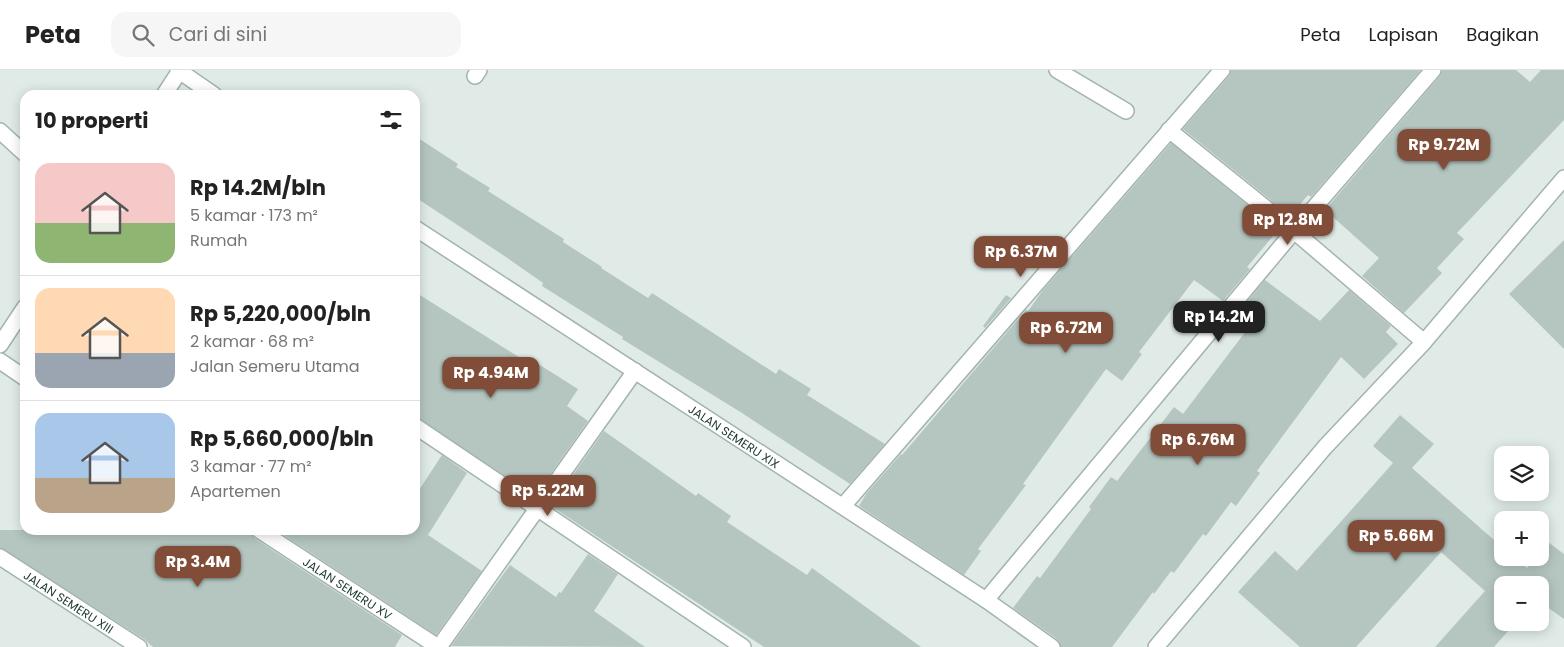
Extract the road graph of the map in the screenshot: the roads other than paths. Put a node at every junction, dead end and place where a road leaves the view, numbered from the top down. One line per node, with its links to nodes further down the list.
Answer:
1 (1057, 70): 7 (street)
2 (1222, 70): 8 (street)
3 (1433, 70): 13 (street)
4 (179, 71): 5 (street); 6 (street)
5 (167, 90)
6 (207, 90)
7 (1126, 111)
8 (1169, 130): 13 (street); 21 (street)
9 (0, 131): 10 (street)
10 (20, 149)
11 (1564, 178): 15 (street)
12 (420, 231): 18 (street, JALAN SEMERU XIX)
13 (1294, 231): 15 (street); 25 (street)
14 (20, 315): 16 (street)
15 (1424, 342): 30 (street)
16 (0, 345)
17 (0, 361): 19 (street)
18 (635, 371): 21 (street, JALAN SEMERU XIX); 22 (street)
19 (20, 375)
20 (420, 429): 22 (street)
21 (843, 506): 25 (street, JALAN SEMERU XIX)
22 (537, 507): 27 (street); 28 (street)
23 (267, 535): 27 (street, JALAN SEMERU XV)
24 (0, 557): 26 (street, JALAN SEMERU XIII)
25 (986, 600): 29 (street, JALAN SEMERU XIX)
26 (139, 647)
27 (438, 647)
28 (743, 647)
29 (1052, 647)
30 (1156, 647)

